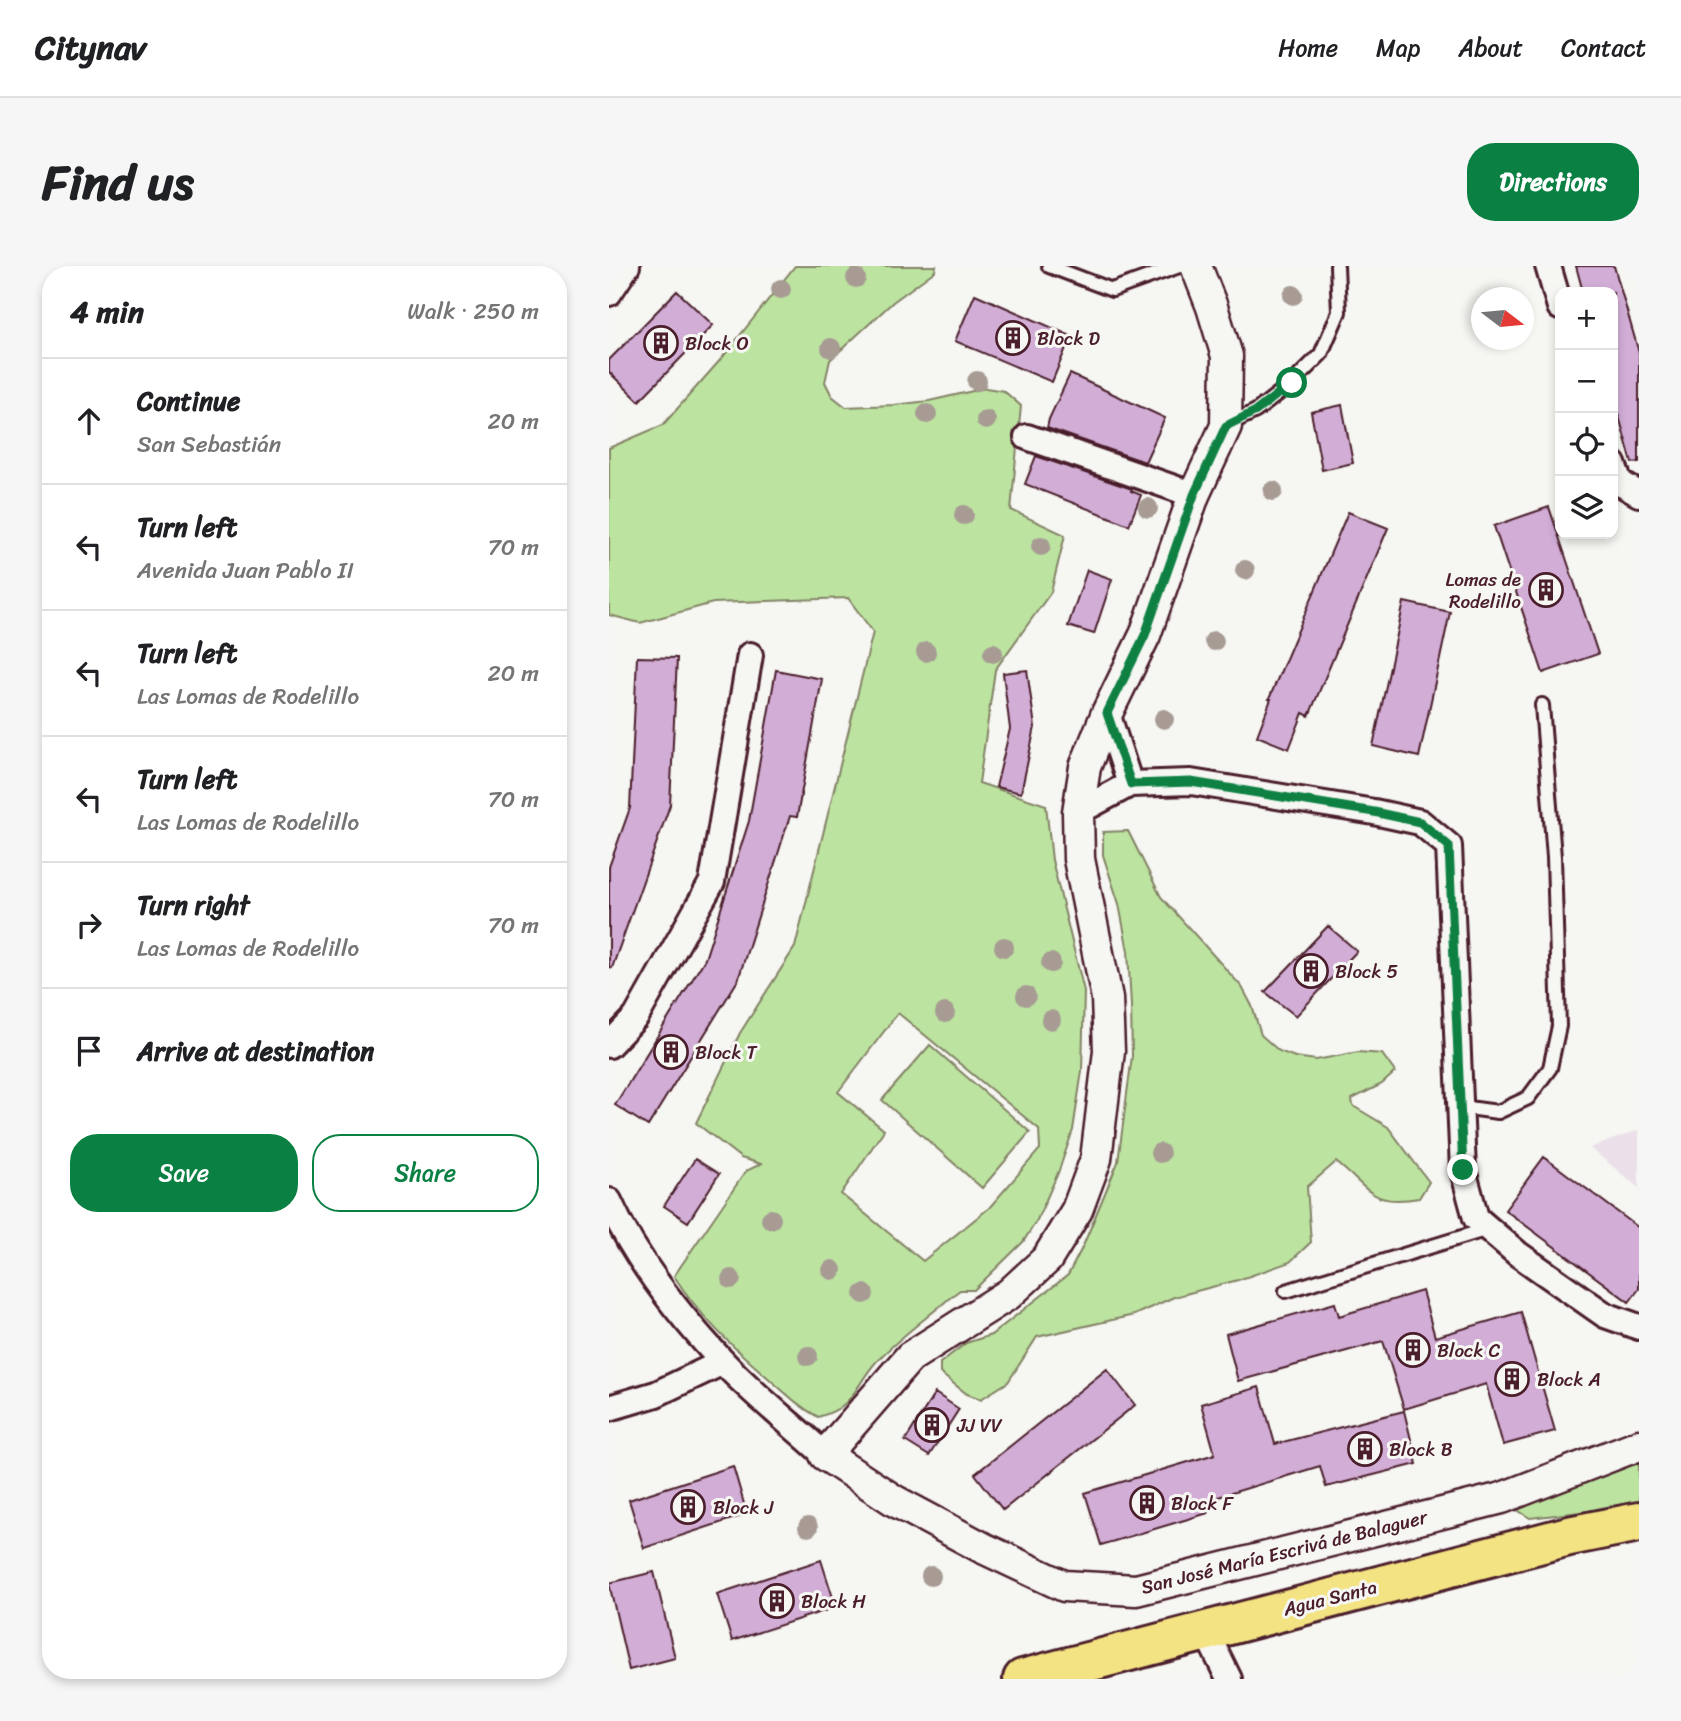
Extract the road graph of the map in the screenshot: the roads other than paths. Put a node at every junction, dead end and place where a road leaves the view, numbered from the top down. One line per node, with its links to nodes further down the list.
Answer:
1 (627, 266): 8 (street)
2 (1049, 266): 3 (lane)
3 (1179, 266)
4 (1196, 266): 9 (street)
5 (1337, 266): 9 (lane)
6 (1548, 266): 7 (street)
7 (1555, 290)
8 (609, 293)
9 (1226, 426): 13 (street)
10 (1027, 437): 13 (street)
11 (1617, 476): 12 (street)
12 (1639, 494)
13 (1194, 495): 16 (street)
14 (750, 655): 19 (street)
15 (1542, 705): 20 (lane)
16 (1107, 713): 17 (street); 18 (street)
17 (1131, 784): 18 (street); 20 (street)
18 (1078, 812): 28 (street)
19 (609, 1045)
20 (1461, 1107): 22 (street)
21 (609, 1200): 25 (street, San José María Escrivá de Balaguer)
22 (1488, 1229): 23 (lane); 24 (street)
23 (1286, 1292)
24 (1639, 1327)
25 (723, 1362): 26 (street); 28 (street, San José María Escrivá de Balaguer)
26 (610, 1409)
27 (1639, 1445): 28 (street, San José María Escrivá de Balaguer)
28 (825, 1455)
29 (1639, 1522): 30 (main road, Agua Santa)
30 (1206, 1632): 31 (main road, Agua Santa); 32 (street)
31 (1023, 1679)
32 (1229, 1679)

